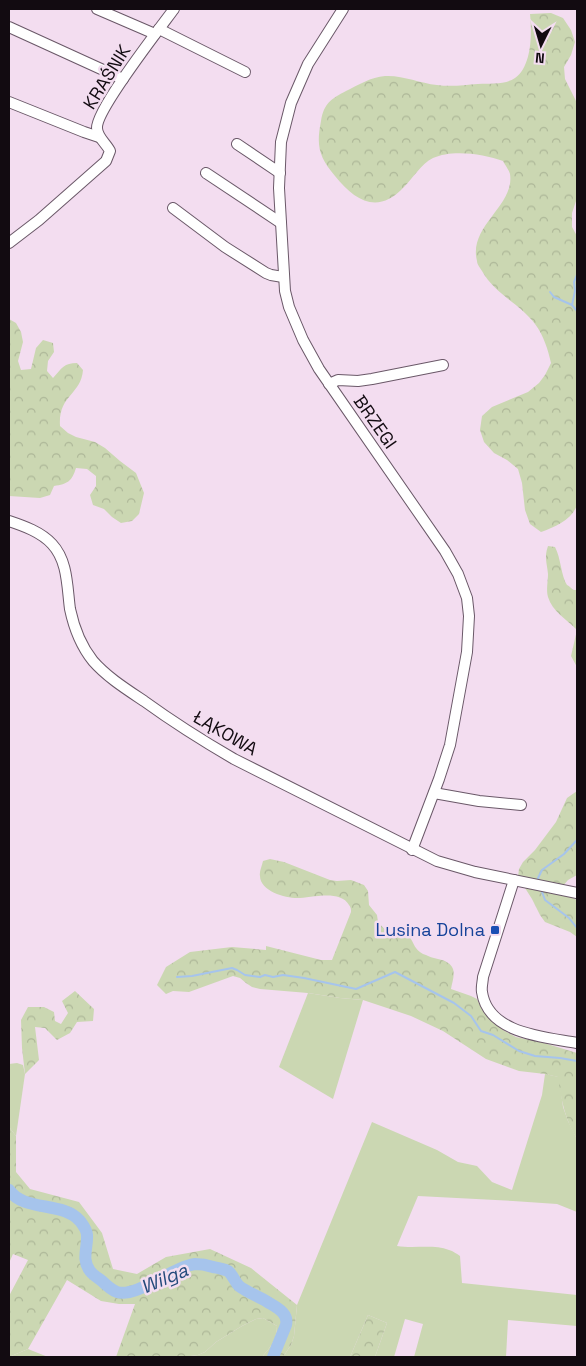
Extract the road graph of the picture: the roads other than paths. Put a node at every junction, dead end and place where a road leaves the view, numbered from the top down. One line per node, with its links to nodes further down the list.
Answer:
1 (97, 9): 5 (street)
2 (174, 9): 5 (street, KRAŚNIK)
3 (343, 9): 12 (street, BRZEGI)
4 (9, 27): 7 (street)
5 (157, 32): 6 (street); 7 (street, KRAŚNIK)
6 (245, 72)
7 (124, 79): 9 (street, KRAŚNIK)
8 (9, 102): 9 (street)
9 (99, 137): 15 (street, KRAŚNIK)
10 (237, 144): 12 (street)
11 (206, 173): 14 (street)
12 (280, 173): 14 (street, BRZEGI)
13 (173, 208): 16 (street)
14 (281, 224): 16 (street, BRZEGI)
15 (9, 243)
16 (283, 277): 18 (street, BRZEGI)
17 (443, 365): 18 (street)
18 (328, 384): 20 (street, BRZEGI)
19 (9, 521): 22 (street, ŁĄKOWA)
20 (434, 793): 21 (street); 22 (street, BRZEGI)
21 (521, 805)
22 (412, 850): 23 (street, ŁĄKOWA)
23 (514, 880): 24 (street, ŁĄKOWA); 25 (street)
24 (577, 893)
25 (577, 1043)

